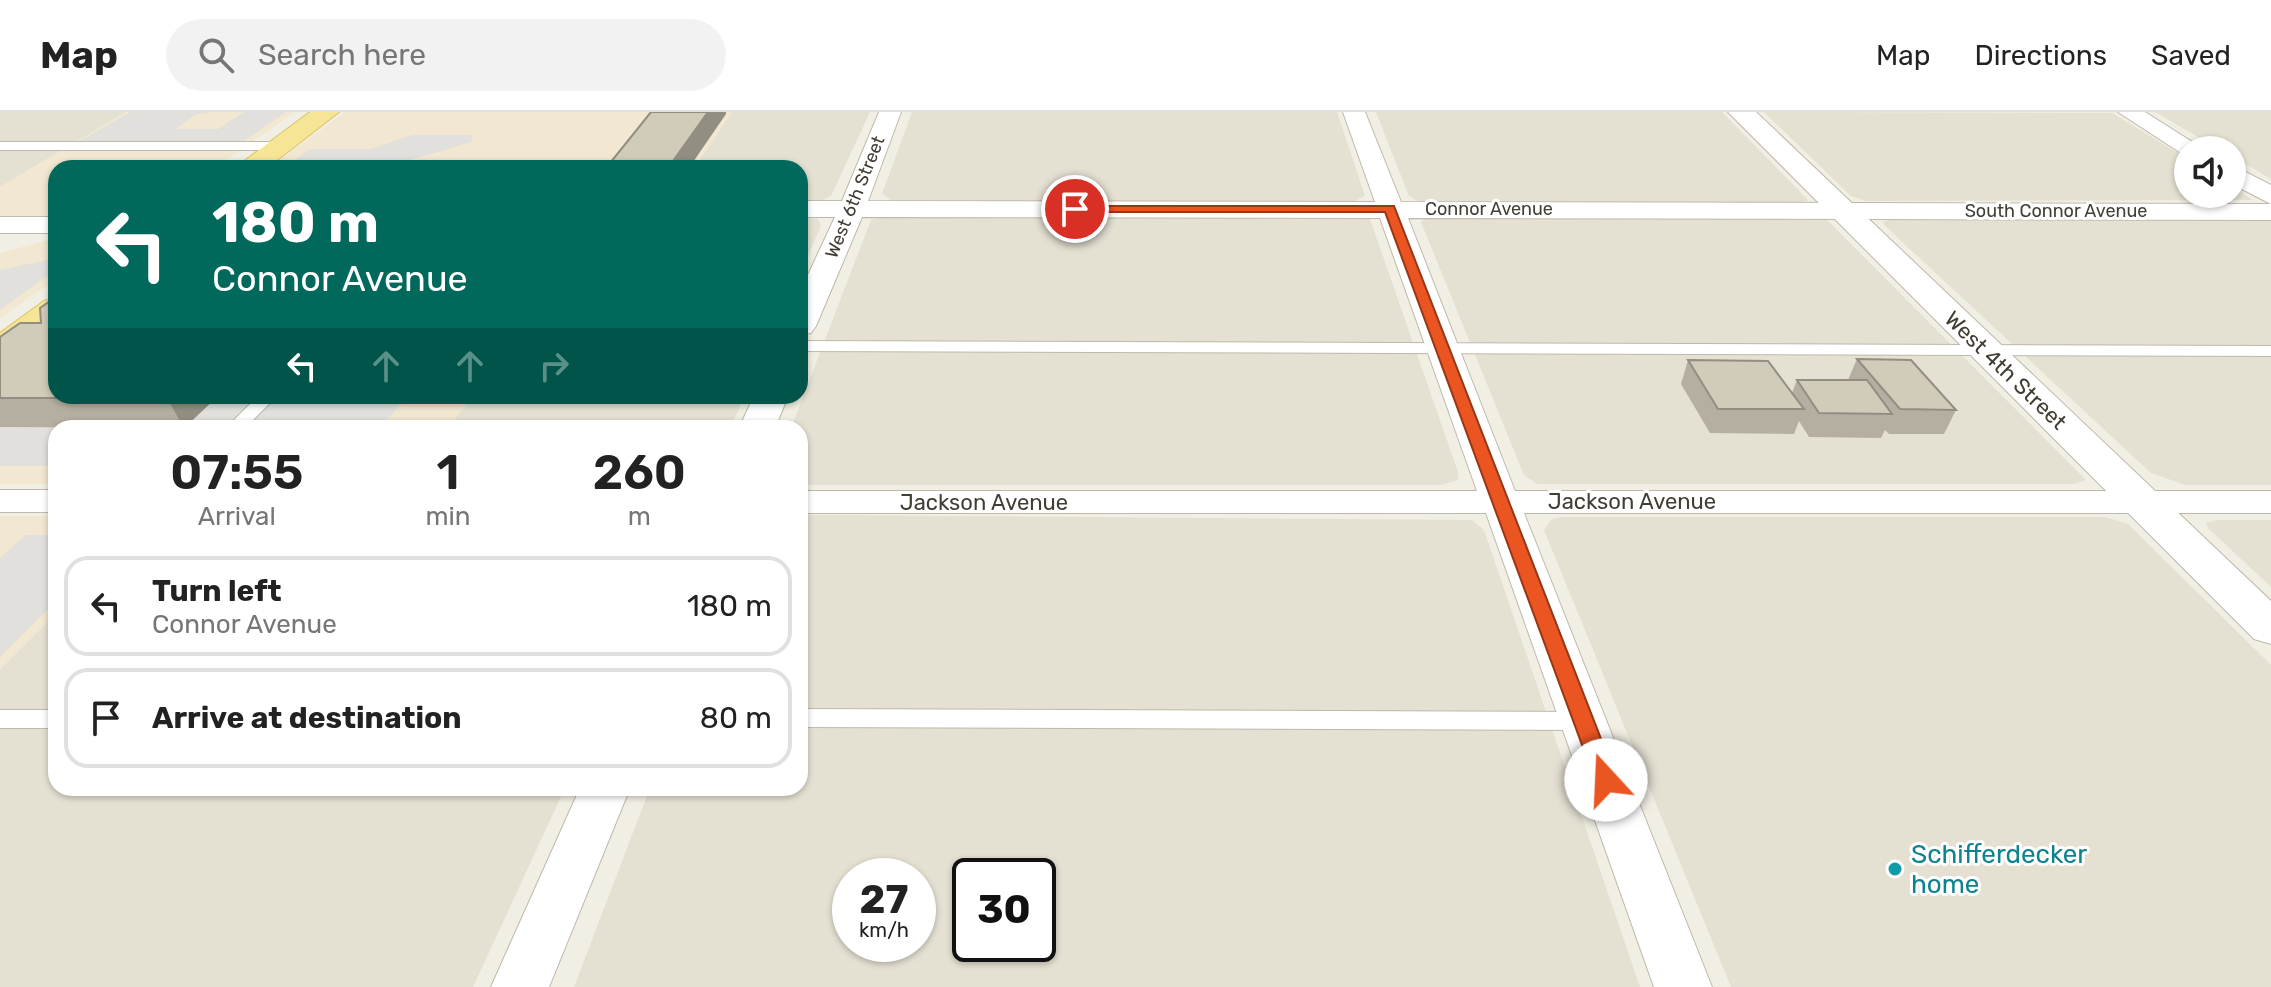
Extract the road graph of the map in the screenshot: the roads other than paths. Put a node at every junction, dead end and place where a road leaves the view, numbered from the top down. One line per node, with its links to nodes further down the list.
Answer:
1 (326, 112): 8 (main road)
2 (890, 112): 13 (street, West 6th Street)
3 (1354, 112): 14 (street)
4 (1741, 112): 15 (street, West 4th Street)
5 (2129, 112): 6 (street)
6 (2174, 139)
7 (0, 146): 8 (lane)
8 (279, 146): 9 (main road)
9 (260, 160)
10 (2246, 181): 11 (street)
11 (2271, 196)
12 (808, 209): 13 (street, Connor Avenue)
13 (852, 209): 14 (street, Connor Avenue); 19 (street, West 6th Street)
14 (1390, 209): 15 (street, Connor Avenue); 23 (street)
15 (1841, 210): 16 (street, South Connor Avenue); 24 (street, West 4th Street)
16 (2271, 212)
17 (0, 225): 18 (street)
18 (48, 225)
19 (808, 308)
20 (48, 314): 21 (main road)
21 (14, 339)
22 (808, 346): 23 (lane)
23 (1443, 349): 24 (lane); 30 (street)
24 (1986, 351): 25 (lane); 32 (street, West 4th Street)
25 (2271, 351)
26 (260, 404): 27 (lane)
27 (243, 420)
28 (0, 501): 29 (street)
29 (48, 501)
30 (1500, 501): 31 (street, Jackson Avenue); 32 (street, Jackson Avenue); 38 (street)
31 (808, 502)
32 (2142, 502): 33 (street, Jackson Avenue); 34 (street, West 4th Street)
33 (2271, 502)
34 (2271, 628)
35 (808, 718): 38 (lane)
36 (0, 719): 37 (lane)
37 (48, 719)
38 (1584, 721): 41 (street)
39 (602, 796): 40 (street)
40 (520, 987)
41 (1683, 987)

